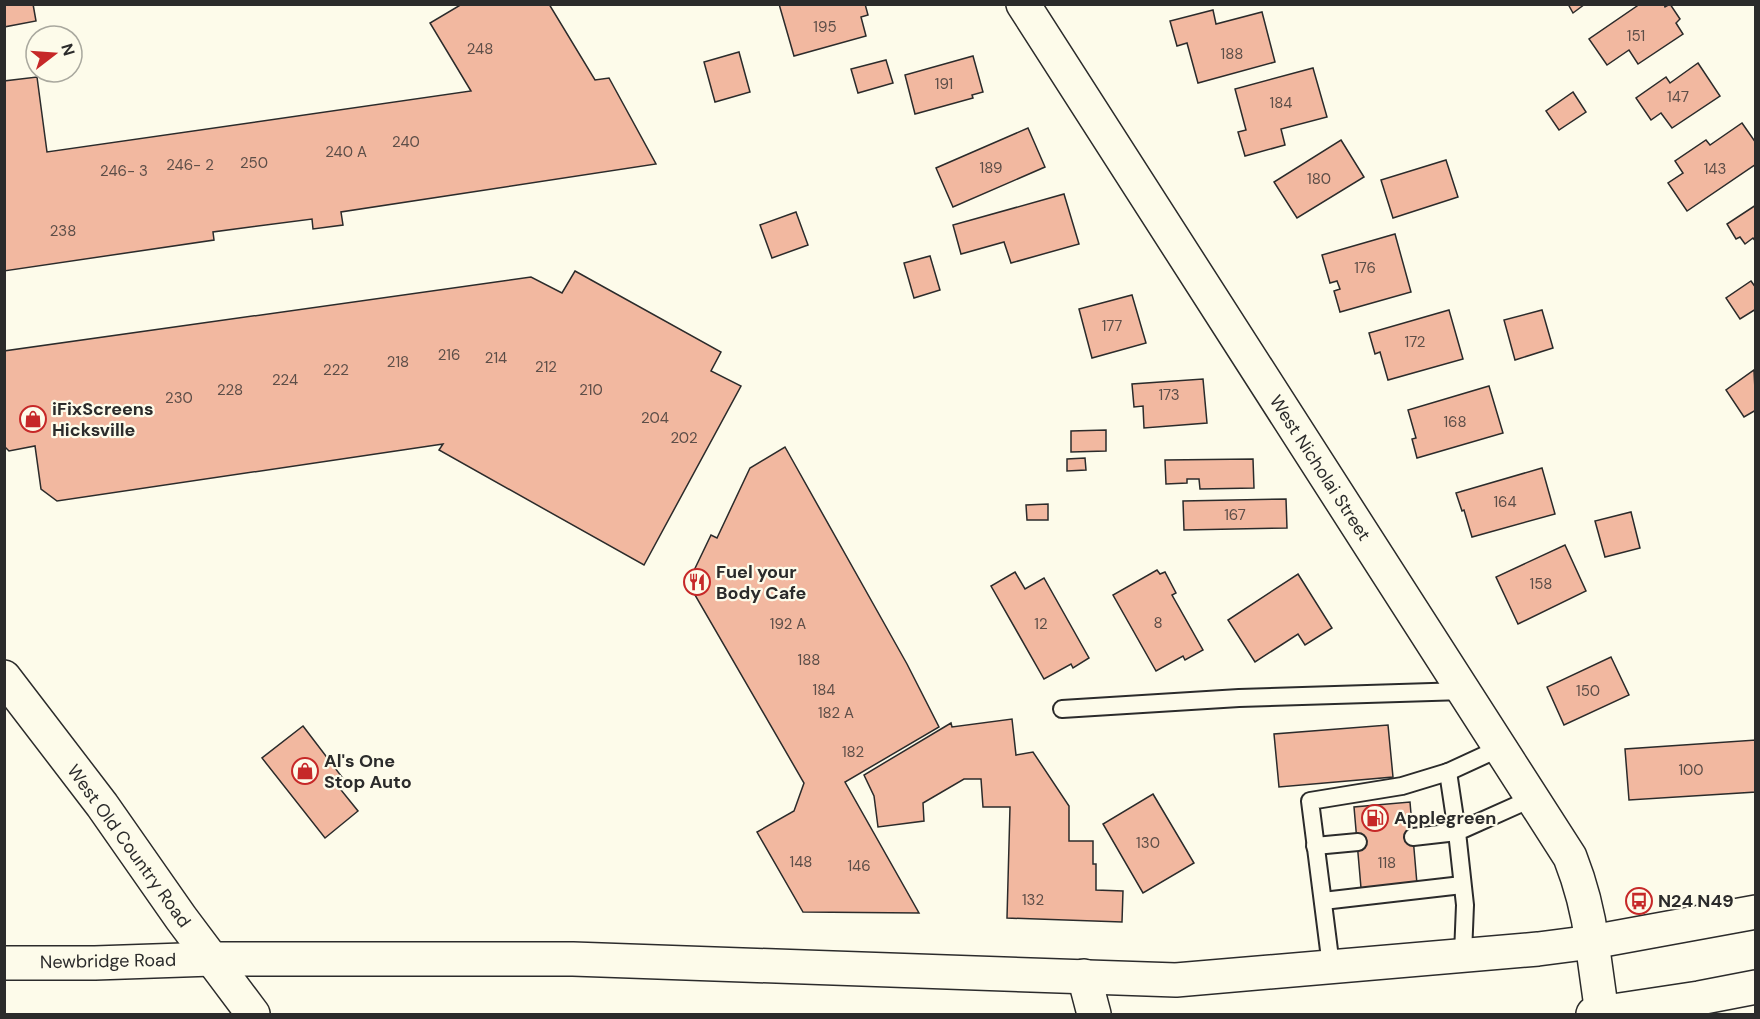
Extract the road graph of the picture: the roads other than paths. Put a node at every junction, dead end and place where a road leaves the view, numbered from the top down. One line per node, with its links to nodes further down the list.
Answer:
1 (1023, 4): 3 (main road, West Nicholai Street)
2 (4, 677): 17 (main road, West Old Country Road)
3 (1464, 691): 4 (lane); 5 (main road, West Nicholai Street)
4 (1062, 709)
5 (1500, 748): 6 (lane); 7 (main road, West Nicholai Street)
6 (1448, 772): 8 (lane); 11 (lane)
7 (1533, 798): 8 (lane); 15 (main road, West Nicholai Street)
8 (1457, 832): 9 (lane); 12 (lane)
9 (1413, 837)
10 (1358, 842): 11 (lane)
11 (1315, 846): 13 (lane)
12 (1462, 885): 13 (lane); 16 (lane)
13 (1323, 901): 19 (lane)
14 (1755, 912): 15 (main road, Newbridge Road)
15 (1592, 942): 16 (main road, Newbridge Road); 24 (main road, West Nicholai Street)
16 (1464, 954): 19 (main road, Newbridge Road)
17 (212, 959): 18 (main road, Newbridge Road); 20 (main road, Newbridge Road); 22 (main road, West Old Country Road)
18 (4, 963)
19 (1331, 966): 20 (main road, Newbridge Road)
20 (1084, 976): 23 (main road)
21 (1755, 987): 24 (main road)
22 (253, 1014)
23 (1094, 1014)
24 (1598, 1014)

